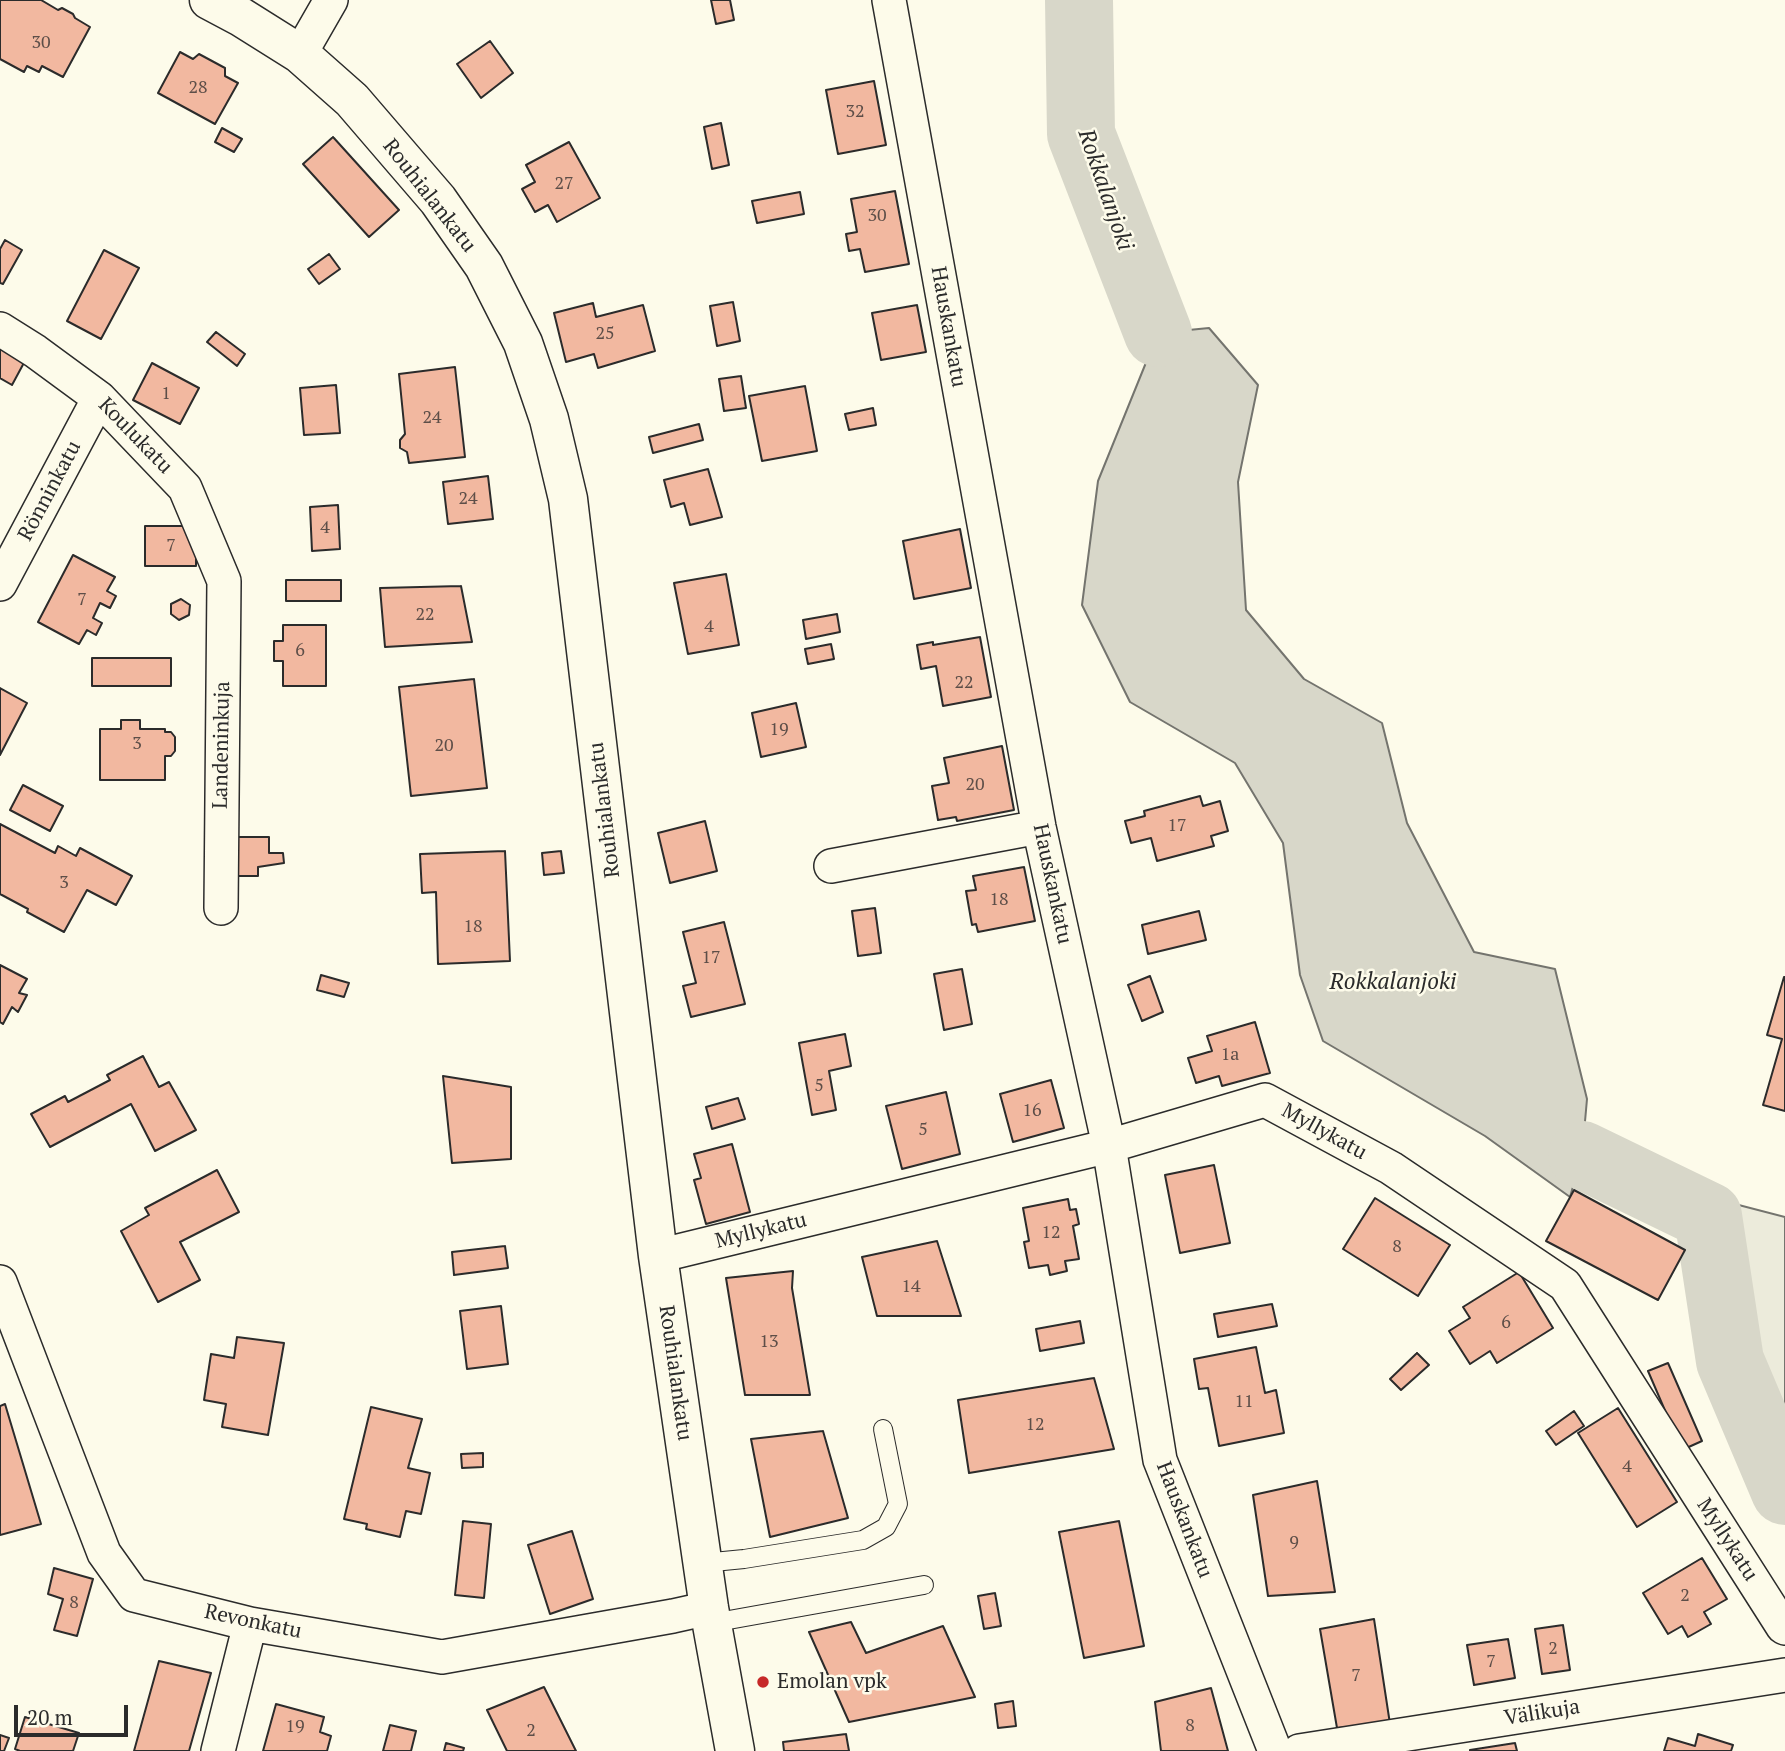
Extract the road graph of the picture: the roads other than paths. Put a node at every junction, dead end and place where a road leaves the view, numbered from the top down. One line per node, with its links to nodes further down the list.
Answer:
1 (209, 0): 4 (street, Rouhialankatu)
2 (331, 0): 4 (street)
3 (888, 0): 9 (street, Hauskankatu)
4 (300, 54): 13 (street, Rouhialankatu)
5 (0, 329): 6 (street, Koulukatu)
6 (99, 398): 7 (street, Koulukatu); 8 (street, Rönninkatu)
7 (224, 581): 11 (street, Landeninkuja)
8 (0, 584)
9 (1039, 827): 10 (street); 12 (street, Hauskankatu)
10 (831, 866)
11 (221, 908)
12 (1109, 1146): 13 (street, Myllykatu); 20 (street, Myllykatu); 24 (street, Hauskankatu)
13 (658, 1256): 16 (street, Rouhialankatu)
14 (0, 1282): 19 (street, Revonkatu)
15 (883, 1429): 16 (lane)
16 (703, 1563): 18 (street, Rouhialankatu)
17 (924, 1585): 18 (lane)
18 (711, 1616): 19 (street, Revonkatu); 23 (street, Rouhialankatu)
19 (250, 1624): 22 (street)
20 (1785, 1628)
21 (1785, 1675): 25 (street, Välikuja)
22 (218, 1751)
23 (735, 1751)
24 (1275, 1751)
25 (1298, 1751)

